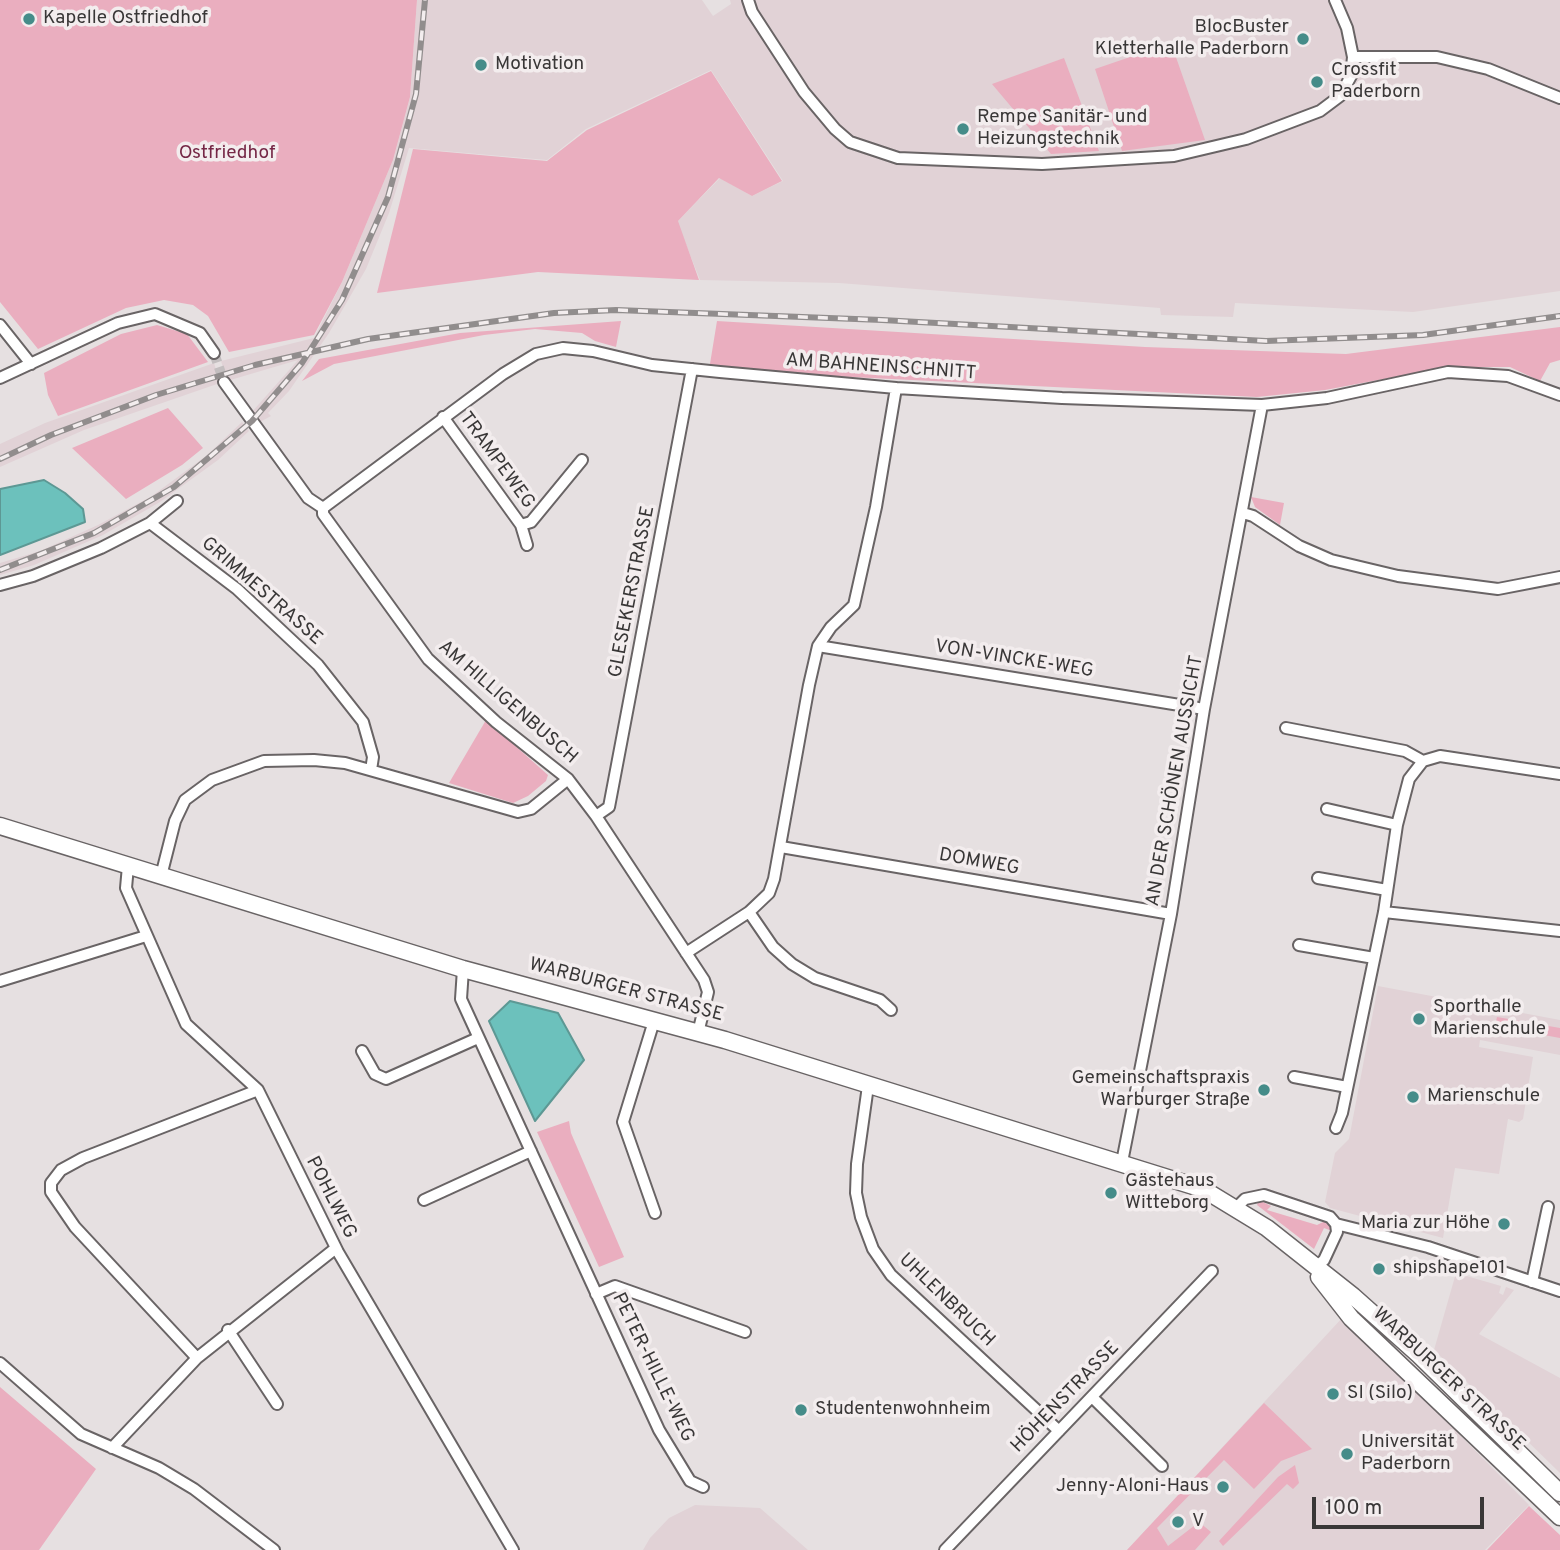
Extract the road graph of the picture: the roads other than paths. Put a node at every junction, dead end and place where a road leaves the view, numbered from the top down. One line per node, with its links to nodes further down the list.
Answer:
1 (748, 0): 3 (street)
2 (1335, 0): 3 (street)
3 (1353, 58): 4 (street)
4 (1560, 98)
5 (0, 325): 7 (street)
6 (214, 353): 7 (street)
7 (31, 364): 9 (street)
8 (692, 369): 11 (street, AM BAHNEINSCHNITT); 14 (street, AM BAHNEINSCHNITT); 32 (street, GLESEKERSTRASSE)
9 (0, 378)
10 (224, 382): 17 (street, AM HILLIGENBUSCH)
11 (896, 388): 13 (street, AM BAHNEINSCHNITT); 24 (street)
12 (1560, 395): 13 (street, AM BAHNEINSCHNITT)
13 (1262, 405): 18 (street, AN DER SCHÖNEN AUSSICHT)
14 (443, 417): 17 (street, AM BAHNEINSCHNITT); 20 (street, TRAMPEWEG)
15 (582, 460): 20 (street, TRAMPEWEG)
16 (177, 501): 19 (street)
17 (323, 508): 30 (street, AM HILLIGENBUSCH)
18 (1243, 513): 22 (street); 25 (street, AN DER SCHÖNEN AUSSICHT)
19 (150, 523): 23 (street); 28 (street, GRIMMESTRASSE)
20 (521, 525): 21 (street, TRAMPEWEG)
21 (527, 545)
22 (1560, 577)
23 (0, 585)
24 (818, 646): 25 (street, VON-VINCKE-WEG); 35 (street)
25 (1204, 709): 42 (street, AN DER SCHÖNEN AUSSICHT)
26 (1286, 728): 27 (street)
27 (1423, 761): 29 (street); 33 (street)
28 (371, 770): 30 (street); 37 (street)
29 (1560, 774)
30 (568, 779): 32 (street, AM HILLIGENBUSCH)
31 (1326, 809): 33 (street)
32 (596, 816): 46 (street, AM HILLIGENBUSCH)
33 (1397, 825): 39 (street)
34 (0, 826): 36 (main road, WARBURGER STRASSE)
35 (781, 847): 40 (street); 42 (street, DOMWEG)
36 (128, 866): 37 (main road, WARBURGER STRASSE); 44 (street, POHLWEG)
37 (161, 876): 48 (main road, WARBURGER STRASSE)
38 (1318, 878): 39 (street)
39 (1387, 890): 41 (street)
40 (750, 912): 46 (street); 50 (street)
41 (1384, 912): 43 (street); 47 (street)
42 (1171, 914): 61 (street, AN DER SCHÖNEN AUSSICHT)
43 (1560, 931)
44 (146, 936): 49 (street); 58 (street, POHLWEG)
45 (1299, 945): 47 (street)
46 (686, 953): 52 (street, AM HILLIGENBUSCH)
47 (1374, 958): 57 (street)
48 (463, 969): 51 (main road, WARBURGER STRASSE); 53 (street, PETER-HILLE-WEG)
49 (0, 981)
50 (891, 1010)
51 (654, 1021): 52 (main road, WARBURGER STRASSE); 65 (street)
52 (698, 1033): 56 (main road, WARBURGER STRASSE)
53 (478, 1038): 54 (street); 60 (street, PETER-HILLE-WEG)
54 (362, 1051)
55 (1294, 1077): 57 (street)
56 (868, 1086): 61 (main road, WARBURGER STRASSE); 79 (street, UHLENBRUCH)
57 (1347, 1087): 59 (street)
58 (257, 1090): 67 (street, POHLWEG); 75 (street)
59 (1336, 1128)
60 (530, 1151): 62 (street); 72 (street, PETER-HILLE-WEG)
61 (1122, 1162): 64 (main road, WARBURGER STRASSE)
62 (424, 1200)
63 (1548, 1207): 70 (street)
64 (1236, 1208): 66 (street); 68 (main road, WARBURGER STRASSE)
65 (655, 1213)
66 (1336, 1224): 68 (street); 70 (street)
67 (336, 1248): 73 (street); 86 (street, POHLWEG)
68 (1315, 1268): 83 (main road, WARBURGER STRASSE); 84 (main road, WARBURGER STRASSE)
69 (1212, 1271): 77 (street, HÖHENSTRASSE)
70 (1532, 1282): 71 (street)
71 (1560, 1291)
72 (596, 1294): 74 (street, PETER-HILLE-WEG); 82 (street, PETER-HILLE-WEG)
73 (228, 1330): 75 (street); 78 (street)
74 (745, 1332)
75 (197, 1358): 80 (street)
76 (0, 1363): 80 (street)
77 (1092, 1397): 79 (street, HÖHENSTRASSE); 81 (street)
78 (277, 1404)
79 (1059, 1431): 87 (street, HÖHENSTRASSE)
80 (112, 1447): 85 (street)
81 (1162, 1466)
82 (703, 1487)
83 (1560, 1493)
84 (1560, 1517)
85 (274, 1550)
86 (513, 1550)
87 (945, 1550)

